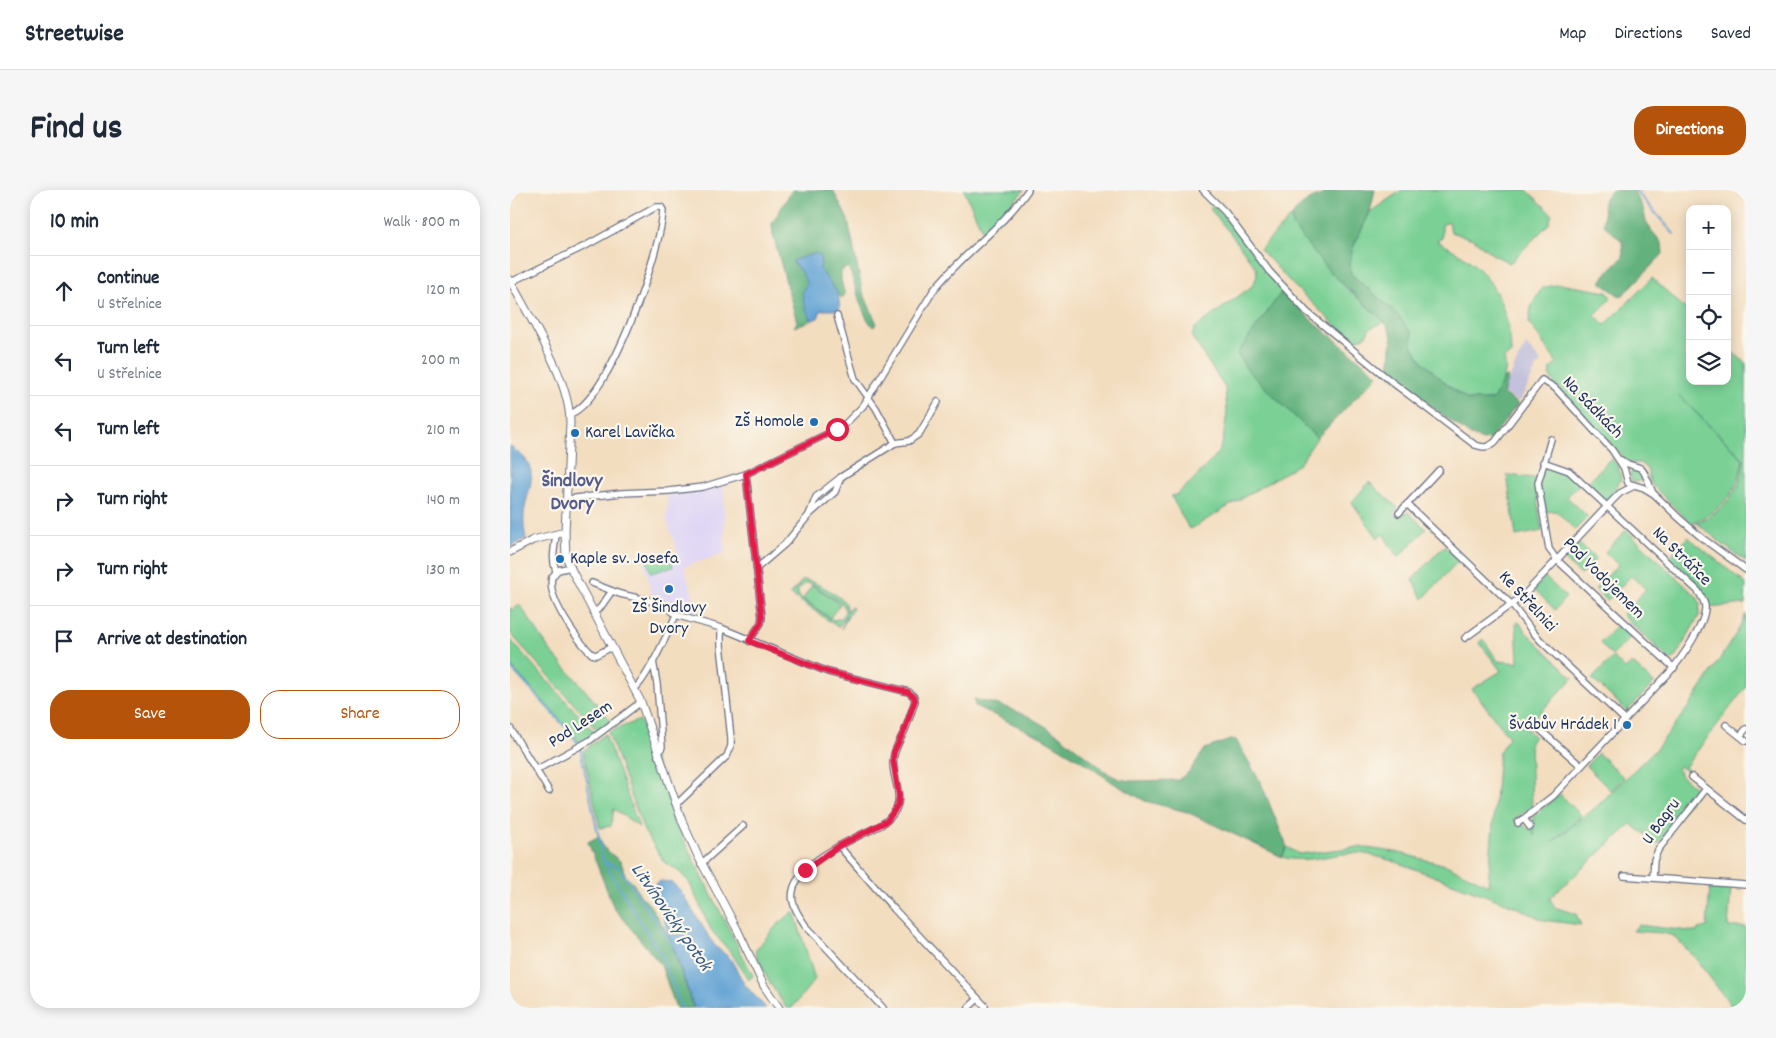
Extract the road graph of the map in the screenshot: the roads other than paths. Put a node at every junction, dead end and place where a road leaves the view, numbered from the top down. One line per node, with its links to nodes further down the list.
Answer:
1 (1028, 190): 5 (street)
2 (1203, 190): 10 (street, Na Sádkách)
3 (511, 281): 7 (street); 7 (street)
4 (837, 316): 5 (street)
5 (868, 397): 9 (street); 14 (street)
6 (938, 402): 9 (street)
7 (570, 414): 21 (street)
8 (1551, 439): 11 (street, Pod Vodojemem)
9 (895, 443): 16 (street)
10 (1619, 459): 12 (street, Na Sádkách); 15 (street, Na Sádkách)
11 (1543, 462): 23 (street, Na Stráňce); 29 (street, Pod Vodojemem)
12 (1635, 467): 15 (street); 17 (street)
13 (1438, 470): 22 (street)
14 (746, 474): 21 (street); 31 (street)
15 (1626, 476): 18 (street); 19 (street)
16 (841, 477): 25 (street); 25 (street)
17 (1646, 477): 18 (street); 20 (street)
18 (1636, 486): 19 (street); 20 (street)
19 (1620, 493): 23 (street)
20 (1654, 494): 32 (street)
21 (567, 499): 26 (street)
22 (1407, 504): 24 (street); 36 (street, Ke Střelnici)
23 (1607, 506): 29 (street); 44 (street, Na Stráňce)
24 (1399, 513)
25 (809, 515): 31 (street)
26 (565, 532): 27 (street); 30 (street)
27 (556, 534): 28 (street); 33 (street)
28 (510, 552)
29 (1557, 560): 36 (street); 44 (street, Pod Vodojemem)
30 (571, 567): 33 (street); 37 (street)
31 (757, 568): 41 (street)
32 (1746, 570)
33 (556, 572): 42 (street)
34 (592, 584): 35 (street)
35 (612, 591): 37 (street); 38 (street)
36 (1512, 605): 40 (street); 47 (street, Ke Střelnici)
37 (594, 612): 42 (street)
38 (676, 616): 39 (street); 43 (street)
39 (721, 628): 41 (street); 61 (street)
40 (1465, 638)
41 (749, 641): 67 (street)
42 (612, 647): 45 (street)
43 (653, 661): 45 (street); 55 (street)
44 (1674, 668): 47 (street, Na Stráňce)
45 (634, 689): 46 (street)
46 (641, 702): 55 (street); 57 (street, Pod Lesem)
47 (1625, 720): 56 (street, Na Stráňce)
48 (1726, 725): 52 (street)
49 (1536, 726): 56 (street)
50 (510, 728): 53 (street, Pod Lesem)
51 (1746, 729): 52 (street)
52 (1740, 736): 54 (street)
53 (512, 738): 57 (street, Pod Lesem)
54 (1746, 740)
55 (658, 756): 61 (street)
56 (1581, 766): 62 (street, Na Stráňce)
57 (536, 770): 60 (street, Pod Lesem)
58 (1692, 777): 59 (street)
59 (1706, 789): 63 (street); 70 (street, U Bagru)
60 (549, 791)
61 (675, 803): 68 (street)
62 (1524, 818): 64 (street, Na Stráňce); 66 (street)
63 (1746, 820)
64 (1518, 823)
65 (743, 826): 68 (street)
66 (1530, 827)
67 (839, 846): 72 (street); 76 (street)
68 (701, 864): 75 (street)
69 (1624, 876): 70 (street)
70 (1653, 877): 71 (street)
71 (1746, 885)
72 (978, 999): 73 (street); 74 (street)
73 (984, 1006)
74 (969, 1007)
75 (778, 1008)
76 (883, 1008)

